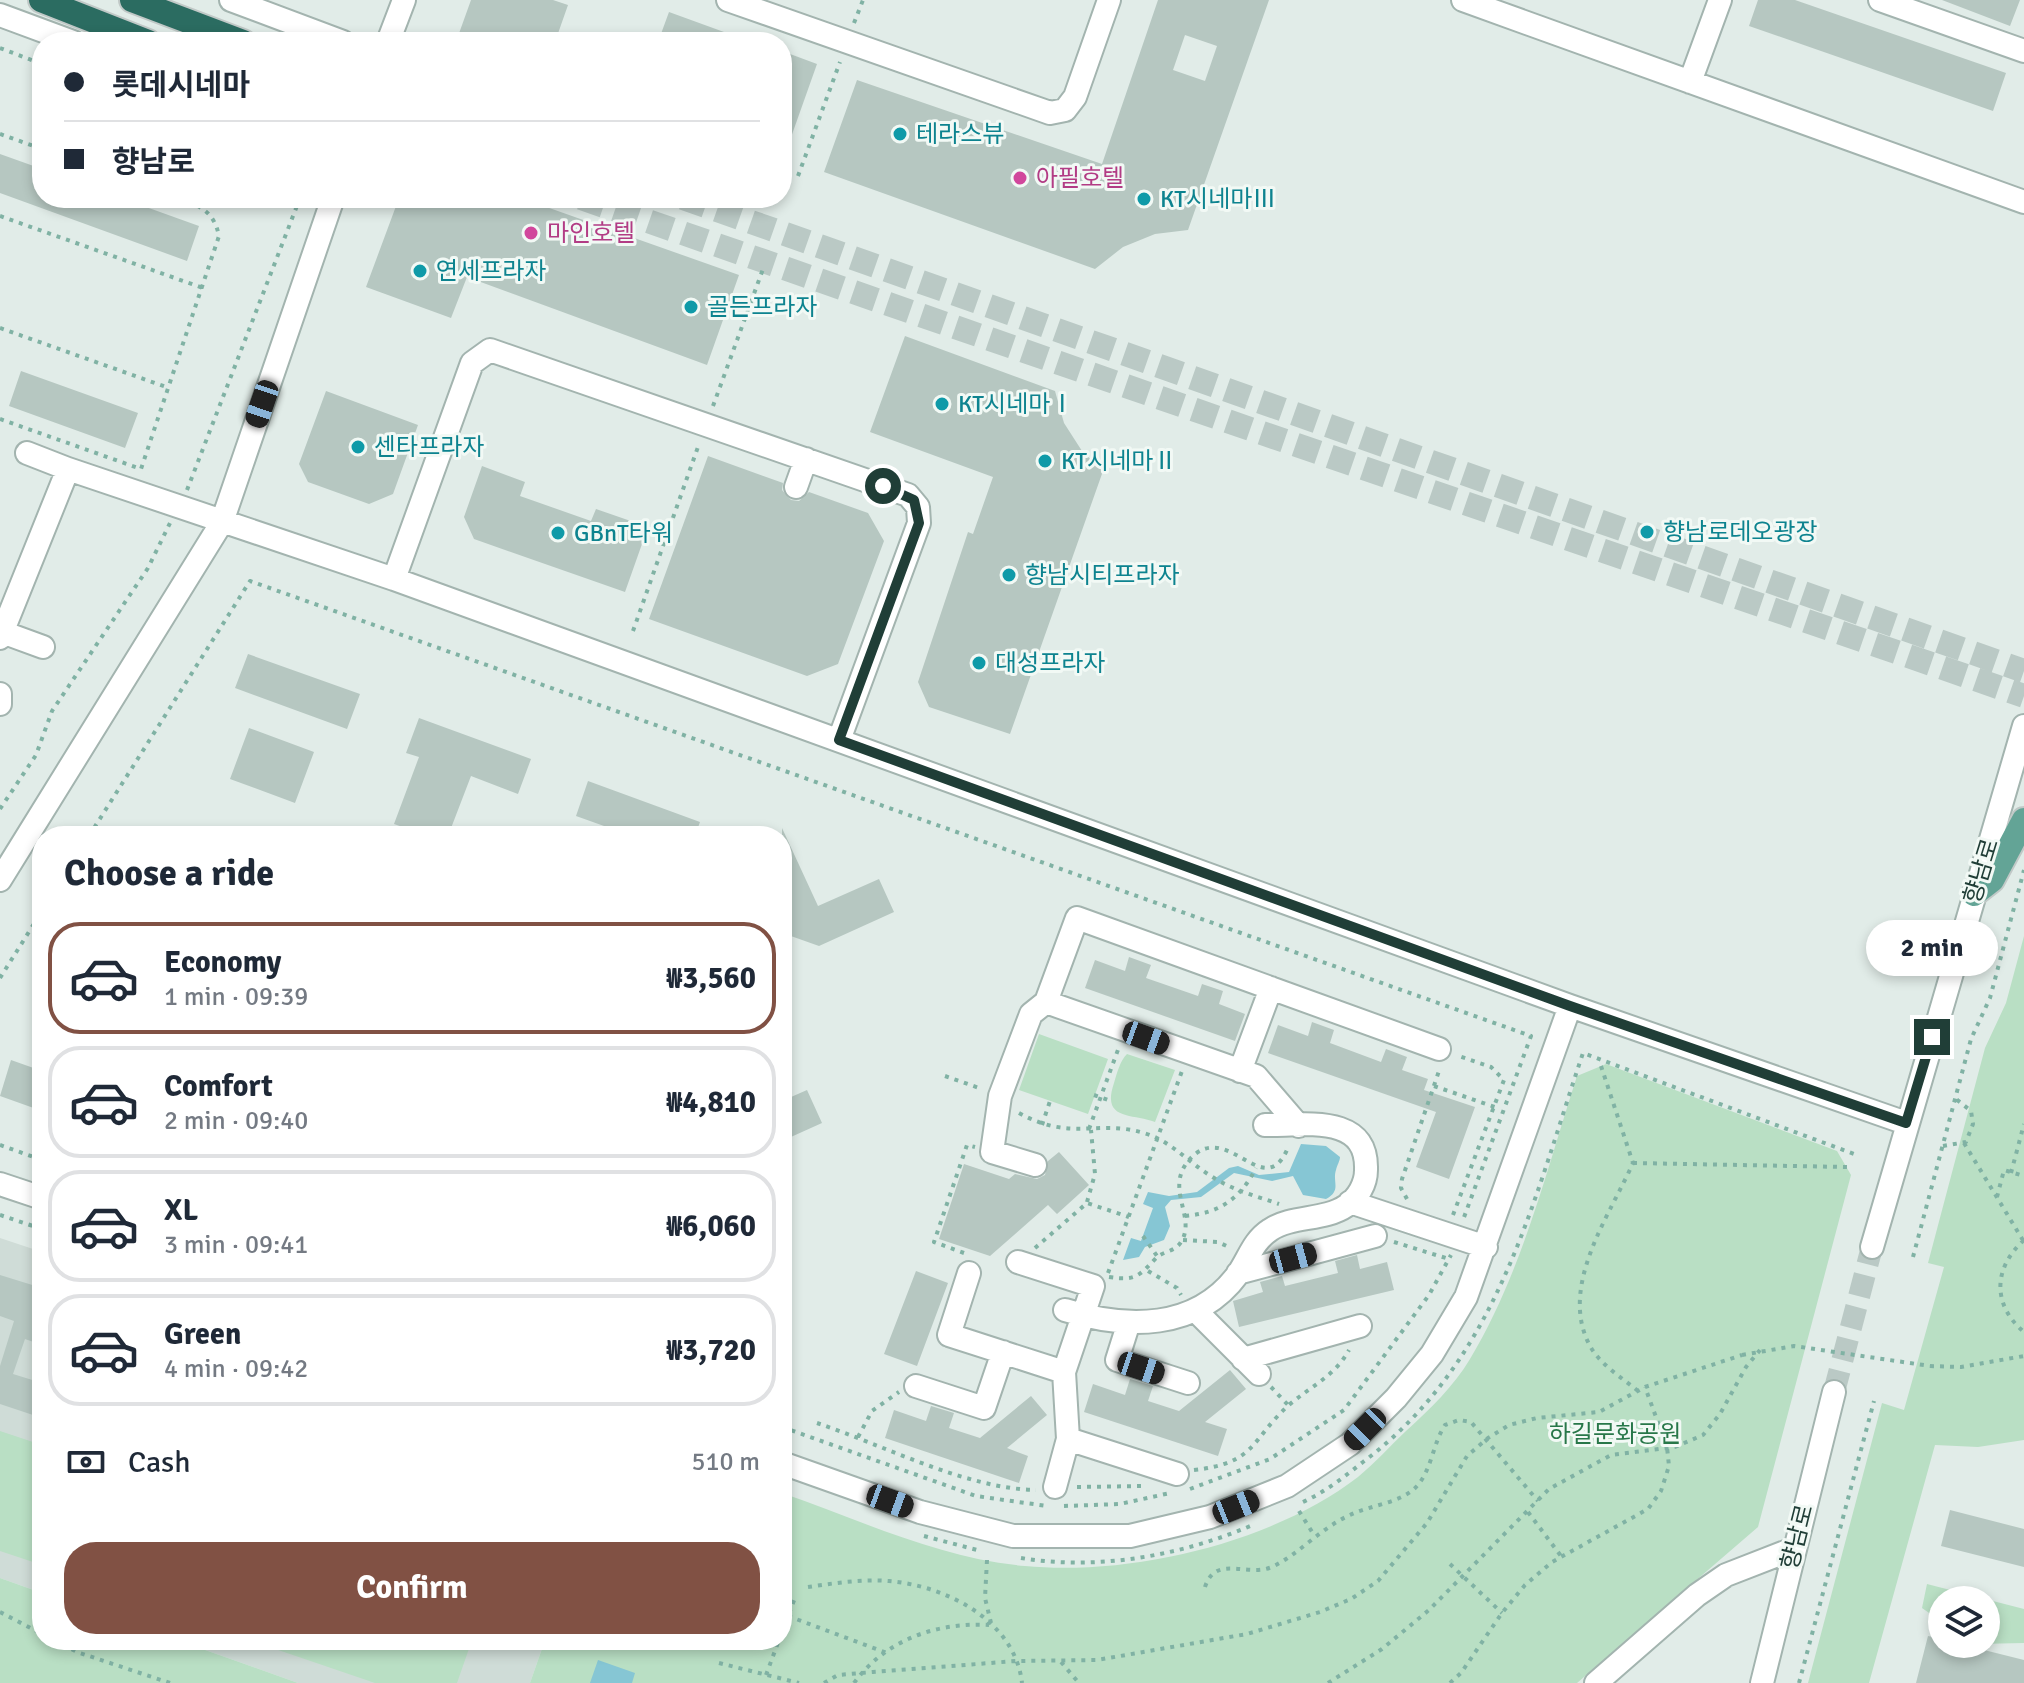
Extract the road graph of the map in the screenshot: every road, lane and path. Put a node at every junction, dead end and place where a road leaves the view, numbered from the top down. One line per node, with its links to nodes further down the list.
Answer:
1 (41, 0): 13 (highway)
2 (132, 0): 14 (highway)
3 (231, 0): 15 (street)
4 (404, 0): 16 (street)
5 (728, 0): 17 (street)
6 (863, 0): 17 (path)
7 (1109, 0): 17 (street)
8 (1463, 0): 21 (street)
9 (1720, 0): 21 (street)
10 (1880, 0): 19 (street)
11 (0, 15): 12 (street)
12 (46, 32)
13 (123, 32)
14 (217, 32)
15 (303, 32)
16 (392, 32)
17 (847, 42): 24 (path)
18 (0, 48): 20 (path)
19 (2024, 51)
20 (32, 60)
21 (1690, 82): 25 (street)
22 (0, 134): 23 (path)
23 (32, 145)
24 (798, 176)
25 (2024, 202)
26 (204, 208): 30 (path)
27 (330, 208): 39 (street)
28 (0, 216): 30 (path)
29 (763, 269): 34 (path)
30 (203, 288): 32 (path)
31 (0, 328): 32 (path)
32 (169, 388): 33 (path)
33 (0, 419)
34 (707, 424): 36 (street); 40 (street); 41 (path)
35 (27, 453): 37 (street)
36 (806, 459): 38 (street); 47 (street)
37 (68, 469): 39 (street); 42 (street)
38 (796, 487)
39 (222, 522): 40 (street); 49 (street)
40 (394, 579): 47 (street)
41 (633, 631)
42 (1, 635): 43 (street)
43 (43, 647)
44 (0, 694): 45 (street)
45 (0, 704)
46 (2024, 726): 55 (street, 향남로)
47 (839, 740): 60 (street)
48 (2024, 820): 55 (main road)
49 (33, 826)
50 (95, 826): 110 (path)
51 (32, 828): 53 (street)
52 (2024, 870): 54 (path)
53 (0, 880)
54 (2022, 890): 71 (path)
55 (1974, 894): 75 (street, 향남로)
56 (32, 927): 57 (path)
57 (0, 978)
58 (1271, 988): 59 (street); 62 (street); 65 (street)
59 (1046, 1002): 61 (street); 69 (street)
60 (1570, 1006): 75 (street); 113 (street)
61 (1125, 1030): 63 (street); 70 (path)
62 (1443, 1050): 68 (path); 74 (path)
63 (1189, 1053): 65 (street); 81 (path)
64 (1601, 1066): 89 (path)
65 (1240, 1071): 79 (street)
66 (945, 1076): 67 (path)
67 (961, 1082)
68 (1434, 1086): 74 (path); 99 (path)
69 (1000, 1096): 77 (path); 85 (street)
70 (1097, 1096): 73 (path); 80 (path)
71 (1956, 1099): 82 (path); 84 (path)
72 (1050, 1101): 77 (path)
73 (1111, 1101)
74 (1495, 1107): 103 (path)
75 (1906, 1123): 114 (street, 향남로)
76 (2024, 1124): 93 (path)
77 (1042, 1125): 80 (path)
78 (1265, 1125): 79 (street)
79 (1295, 1126): 92 (path); 100 (street)
80 (1090, 1130): 81 (path); 101 (path)
81 (1158, 1139): 88 (path); 106 (path)
82 (1964, 1143): 84 (path); 98 (path)
83 (0, 1145): 87 (path)
84 (1943, 1146): 117 (path)
85 (992, 1152): 90 (street); 120 (path)
86 (1854, 1154): 149 (path)
87 (32, 1156)
88 (1190, 1159): 92 (path); 96 (path); 105 (path)
89 (1633, 1163): 91 (path); 137 (path)
90 (1035, 1165)
91 (1847, 1167)
92 (1256, 1168): 96 (path)
93 (2011, 1173): 94 (path); 98 (path)
94 (2024, 1176)
95 (0, 1184): 97 (street)
96 (1243, 1192): 102 (path); 105 (path)
97 (32, 1195)
98 (1997, 1197): 112 (path)
99 (1409, 1201)
100 (1350, 1202): 110 (street); 115 (street)
101 (1087, 1203): 106 (path); 119 (path)
102 (1270, 1211)
103 (1444, 1212)
104 (0, 1215): 107 (path)
105 (1185, 1216): 111 (path)
106 (1129, 1217): 122 (path)
107 (32, 1226)
108 (1143, 1236): 116 (path)
109 (1375, 1236): 115 (street); 118 (path)
110 (1457, 1237): 113 (street); 118 (path)
111 (1183, 1240): 115 (path); 116 (path)
112 (2024, 1241): 129 (path)
113 (1486, 1247): 145 (street)
114 (1872, 1247)
115 (1236, 1255): 124 (street)
116 (1157, 1256): 121 (path)
117 (1913, 1257)
118 (1449, 1259): 141 (path)
119 (1018, 1262): 126 (street)
120 (972, 1265): 131 (street)
121 (1148, 1271): 122 (path); 124 (path)
122 (1107, 1276): 123 (path)
123 (1104, 1285)
124 (1189, 1299): 125 (path); 127 (street); 128 (street)
125 (1167, 1302)
126 (1074, 1313): 127 (street); 133 (street)
127 (1129, 1322): 134 (street)
128 (1360, 1326)
129 (2024, 1332)
130 (1760, 1350): 132 (path, bridge); 136 (path, bridge); 144 (path)
131 (1003, 1352): 133 (street); 135 (street)
132 (2024, 1356)
133 (1064, 1372): 142 (street)
134 (1188, 1383)
135 (916, 1386): 140 (path)
136 (1645, 1387): 137 (path); 144 (path)
137 (1638, 1391): 143 (path)
138 (1834, 1392): 155 (street, 향남로)
139 (1874, 1401): 189 (path)
140 (817, 1423)
141 (792, 1431)
142 (1068, 1439): 146 (street); 147 (street)
143 (1486, 1439): 148 (path); 154 (path); 175 (path)
144 (1667, 1447): 148 (path); 157 (path)
145 (792, 1467)
146 (1177, 1474)
147 (1055, 1487)
148 (1538, 1501): 151 (path)
149 (1294, 1506)
150 (1299, 1511): 154 (path)
151 (1528, 1512): 157 (path); 161 (path)
152 (1266, 1518): 158 (path)
153 (910, 1532): 156 (path)
154 (1314, 1535): 163 (path)
155 (1793, 1549): 187 (street); 188 (street, 향남로)
156 (983, 1552)
157 (1561, 1556): 167 (path)
158 (1014, 1557)
159 (987, 1560): 169 (path)
160 (1450, 1564): 161 (path)
161 (1465, 1577): 167 (path); 185 (path)
162 (808, 1587): 169 (path)
163 (1205, 1587)
164 (796, 1595): 165 (path)
165 (792, 1606)
166 (0, 1612): 170 (path)
167 (1502, 1613): 186 (path)
168 (792, 1617): 173 (path)
169 (992, 1625): 173 (path); 174 (path)
170 (32, 1629)
171 (73, 1650): 179 (path)
172 (775, 1650): 178 (path)
173 (887, 1653): 177 (path)
174 (1018, 1661): 175 (path); 177 (path); 183 (path)
175 (1061, 1662): 184 (path)
176 (719, 1663): 178 (path)
177 (863, 1673): 181 (path); 182 (path)
178 (766, 1675): 180 (path)
179 (170, 1683)
180 (799, 1683)
181 (824, 1683)
182 (854, 1683)
183 (1022, 1683)
184 (1079, 1683)
185 (1328, 1683)
186 (1450, 1683)
187 (1596, 1683)
188 (1762, 1683)
189 (1799, 1683)

